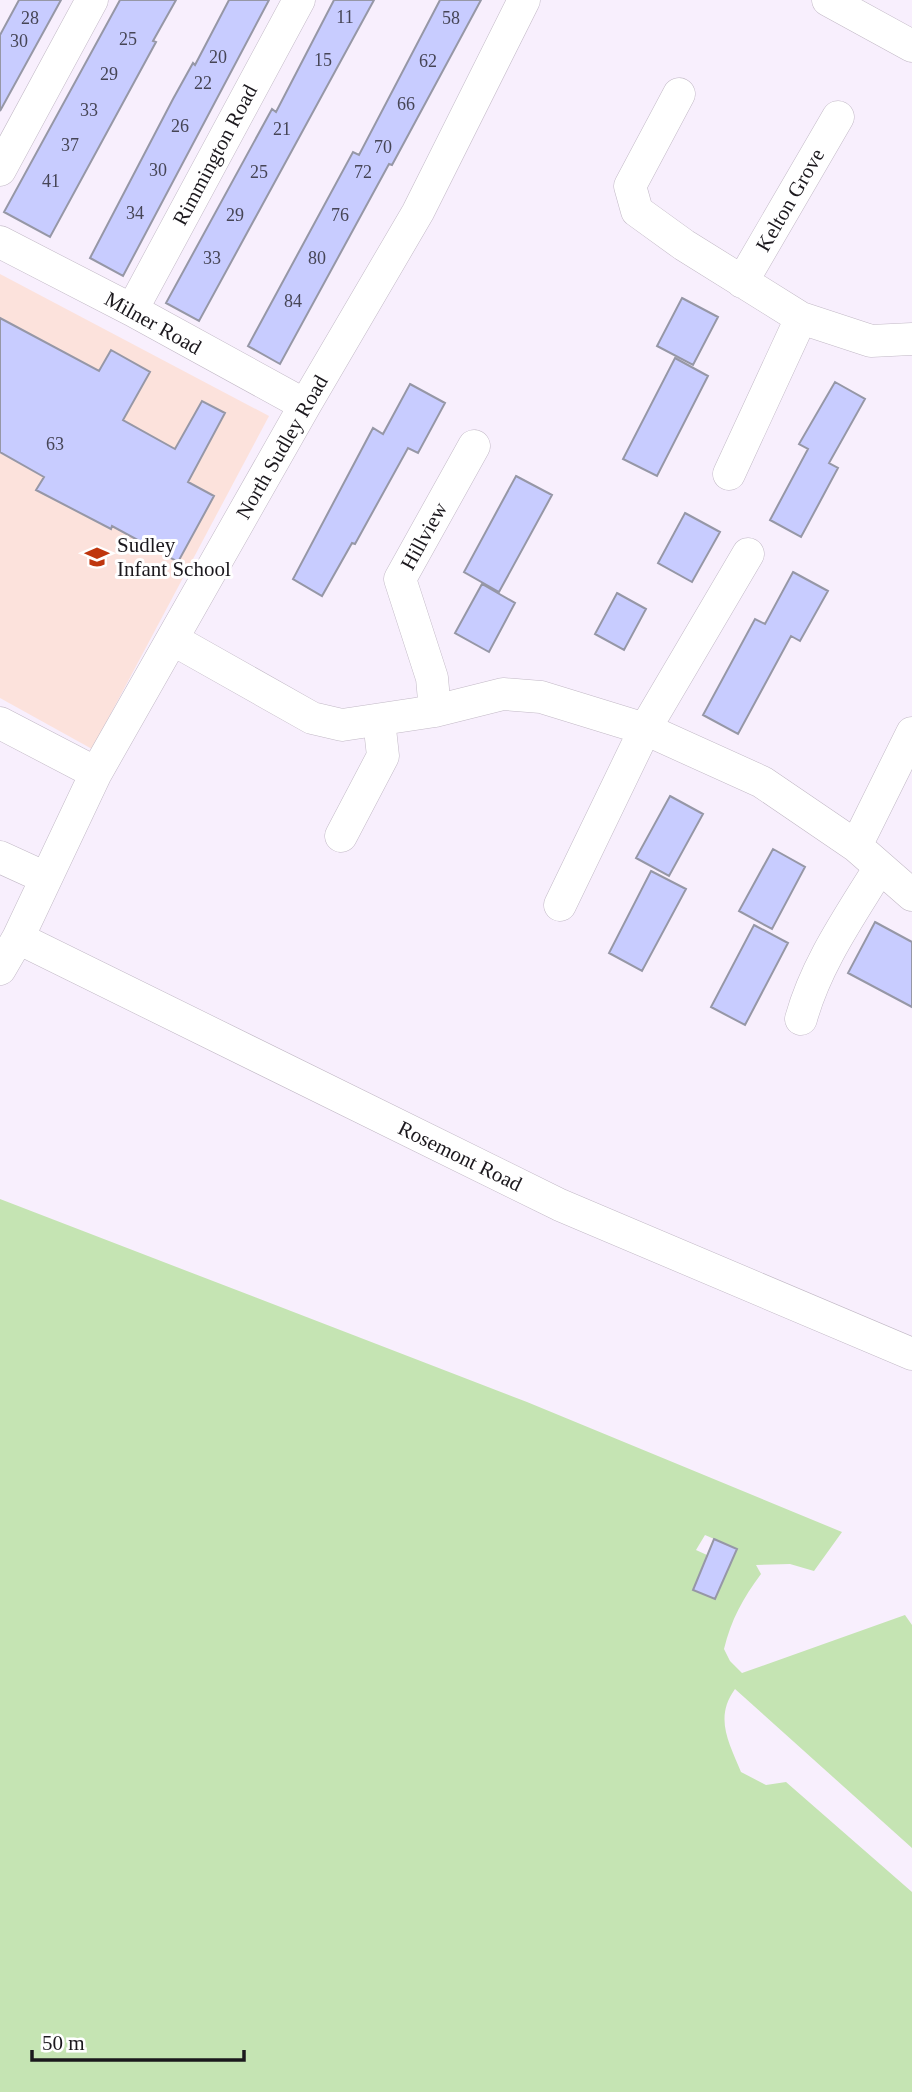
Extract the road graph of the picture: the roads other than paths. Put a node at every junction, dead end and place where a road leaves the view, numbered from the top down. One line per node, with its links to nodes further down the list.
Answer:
1 (92, 0): 8 (street)
2 (299, 0): 11 (street, Rimmington Road)
3 (524, 0): 14 (street, North Sudley Road)
4 (828, 0): 5 (street)
5 (912, 46)
6 (679, 94): 10 (street)
7 (838, 117): 10 (street, Kelton Grove)
8 (0, 170)
9 (0, 242): 11 (street, Milner Road)
10 (743, 282): 12 (street)
11 (132, 310): 14 (street, Milner Road)
12 (802, 318): 13 (street); 16 (street)
13 (912, 339)
14 (305, 405): 18 (street, North Sudley Road)
15 (474, 446): 19 (street, Hillview)
16 (729, 474)
17 (748, 554): 22 (street)
18 (172, 639): 20 (street); 24 (street, North Sudley Road)
19 (435, 711): 20 (street); 22 (street)
20 (379, 720): 25 (street)
21 (0, 723): 24 (street)
22 (645, 729): 26 (street); 31 (street)
23 (912, 733): 26 (street)
24 (96, 773): 29 (street, North Sudley Road)
25 (341, 836)
26 (856, 846): 28 (street)
27 (0, 857): 29 (street)
28 (880, 867): 30 (street); 34 (street)
29 (46, 878): 32 (street, North Sudley Road)
30 (912, 895)
31 (560, 905)
32 (18, 938): 33 (street, North Sudley Road); 35 (street, Rosemont Road)
33 (0, 969)
34 (801, 1019)
35 (912, 1354)

